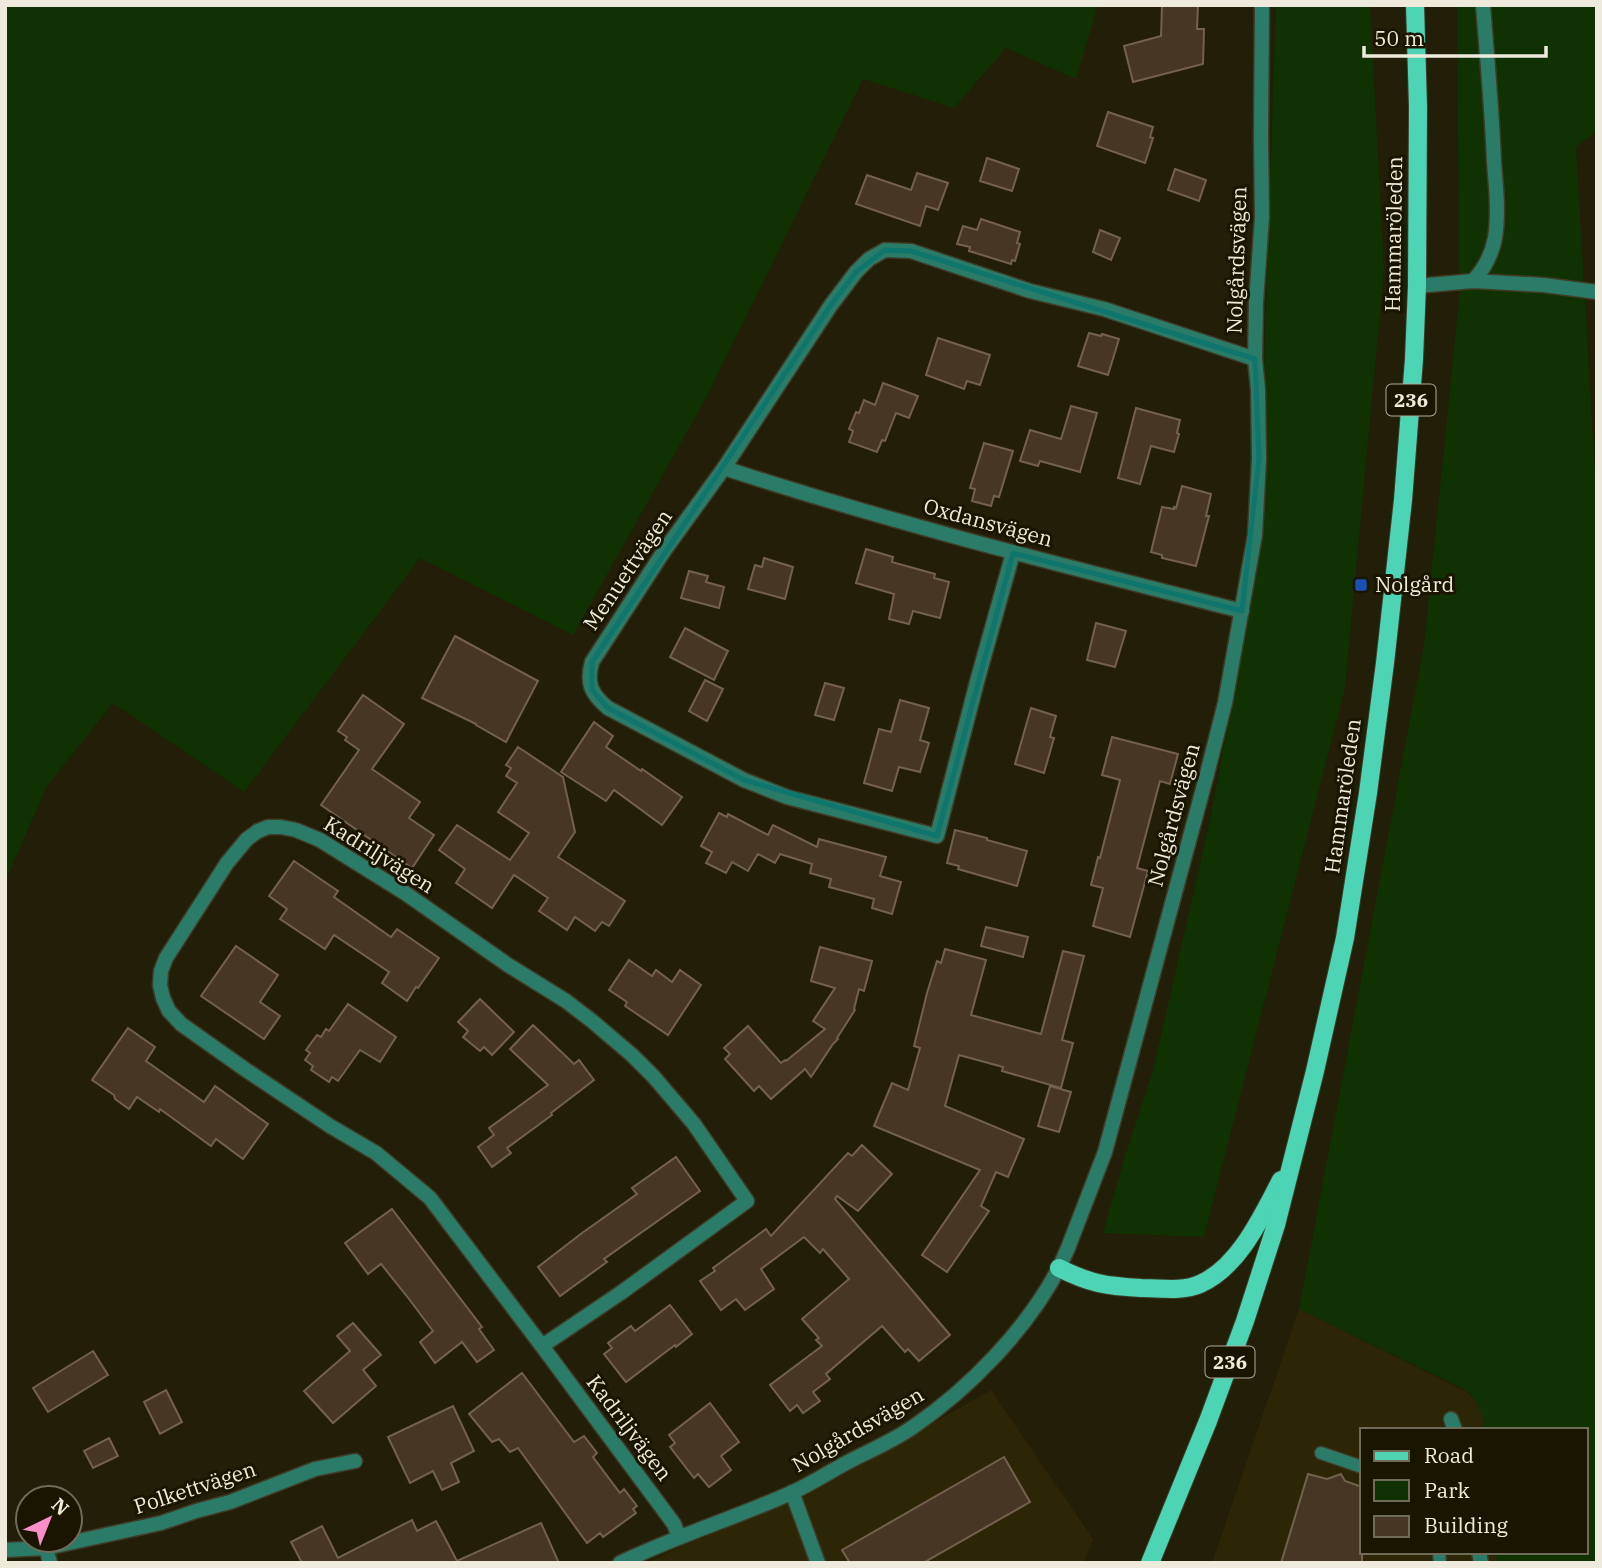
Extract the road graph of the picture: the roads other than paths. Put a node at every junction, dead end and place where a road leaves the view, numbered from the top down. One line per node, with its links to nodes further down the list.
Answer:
1 (1262, 5): 7 (street, Nolgårdsvägen)
2 (1415, 5): 5 (main road, Hammaröleden / 236)
3 (1483, 5): 4 (street)
4 (1473, 281): 5 (street); 6 (street)
5 (1417, 285): 11 (main road, Hammaröleden / 236)
6 (1597, 292)
7 (1255, 359): 8 (street, Menuettvägen); 10 (street, Nolgårdsvägen)
8 (724, 468): 9 (street, Oxdansvägen); 9 (street, Menuettvägen)
9 (1013, 553): 10 (street, Oxdansvägen)
10 (1242, 611): 12 (street, Nolgårdsvägen)
11 (1294, 1156): 12 (main road, 236); 23 (main road, Hammaröleden / 236)
12 (1059, 1268): 17 (street, Nolgårdsvägen)
13 (542, 1346): 13 (street, Kadriljvägen); 18 (street, Kadriljvägen)
14 (1321, 1452): 16 (lane)
15 (355, 1461): 20 (street, Polkettvägen)
16 (1360, 1465)
17 (792, 1492): 18 (street, Nolgårdsvägen); 22 (street, Nolgårdsvägen)
18 (679, 1537): 21 (street, Nolgårdsvägen)
19 (5, 1550): 20 (street, Polkettvägen)
20 (48, 1555)
21 (620, 1563)
22 (818, 1563)
23 (1150, 1563)

